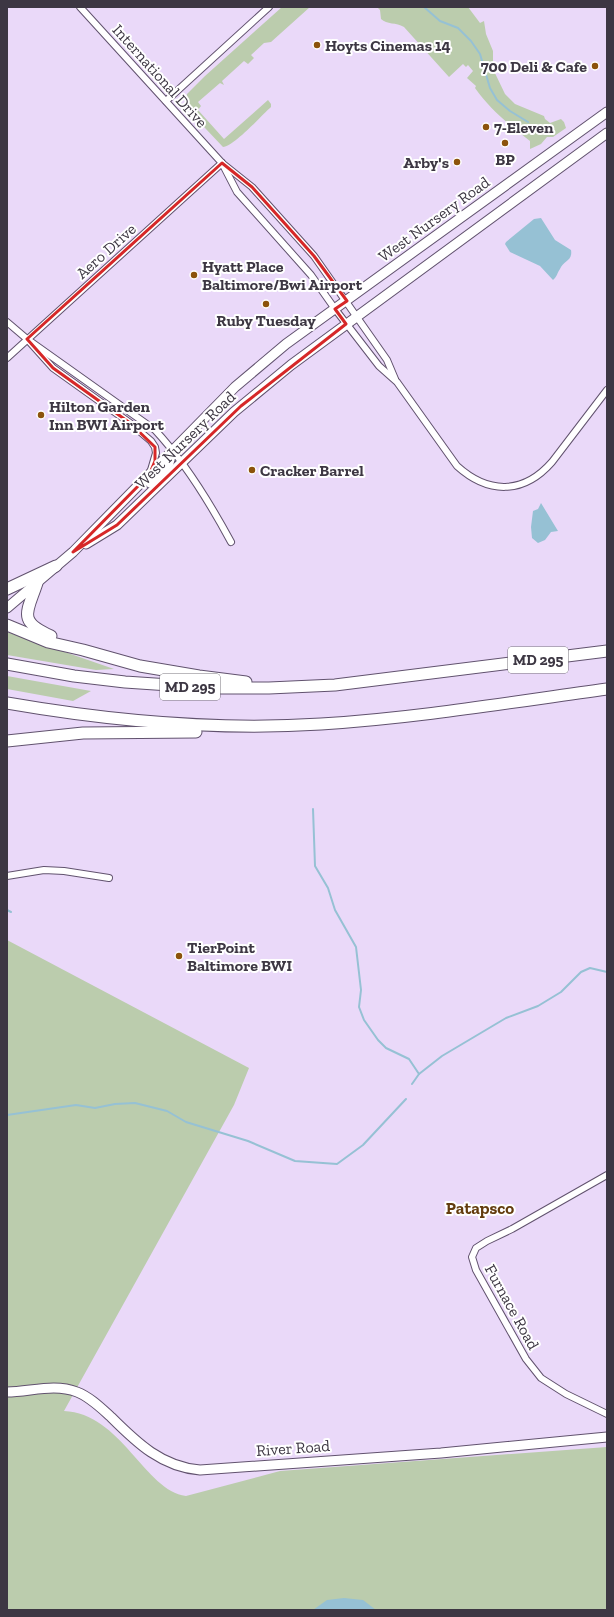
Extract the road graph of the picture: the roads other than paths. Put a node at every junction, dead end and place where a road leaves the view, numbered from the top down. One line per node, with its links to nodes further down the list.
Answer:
1 (80, 7): 3 (street, International Drive)
2 (269, 7): 3 (street)
3 (166, 101): 6 (street, International Drive)
4 (607, 112): 7 (main road, West Nursery Road)
5 (607, 133): 9 (main road, West Nursery Road)
6 (222, 162): 7 (street, International Drive); 8 (street, International Drive); 12 (street, Aero Drive)
7 (347, 301): 8 (main road, West Nursery Road); 9 (street, International Drive)
8 (334, 309): 11 (street, International Drive); 16 (main road, West Nursery Road)
9 (357, 316): 11 (main road, West Nursery Road); 14 (street, International Drive)
10 (7, 322): 12 (street)
11 (346, 324): 14 (street, International Drive); 17 (main road, West Nursery Road)
12 (27, 340): 13 (street, Aero Drive); 16 (street); 18 (street)
13 (7, 358)
14 (397, 382): 15 (street, International Drive)
15 (607, 390)
16 (172, 451): 17 (street); 18 (main road, West Nursery Road); 19 (main road)
17 (181, 464): 19 (main road, West Nursery Road); 20 (street)
18 (149, 475): 21 (main road, West Nursery Road)
19 (117, 525): 21 (main road, West Nursery Road)
20 (231, 542)
21 (73, 552): 22 (main road, West Nursery Road)
22 (56, 566): 23 (main road, West Nursery Road); 24 (highway)
23 (37, 583): 25 (main road, West Nursery Road); 27 (highway)
24 (7, 589)
25 (7, 608)
26 (7, 625): 27 (highway)
27 (83, 650): 30 (highway)
28 (607, 651): 30 (highway, MD 295)
29 (7, 664): 30 (highway, MD 295)
30 (374, 679)
31 (607, 689): 33 (highway, MD 295)
32 (7, 703): 33 (highway, MD 295)
33 (320, 724): 34 (highway)
34 (7, 741)
35 (7, 876): 36 (street)
36 (109, 878)
37 (607, 1176): 39 (street, Furnace Road)
38 (7, 1392): 40 (main road, River Road)
39 (607, 1414)
40 (607, 1437)

